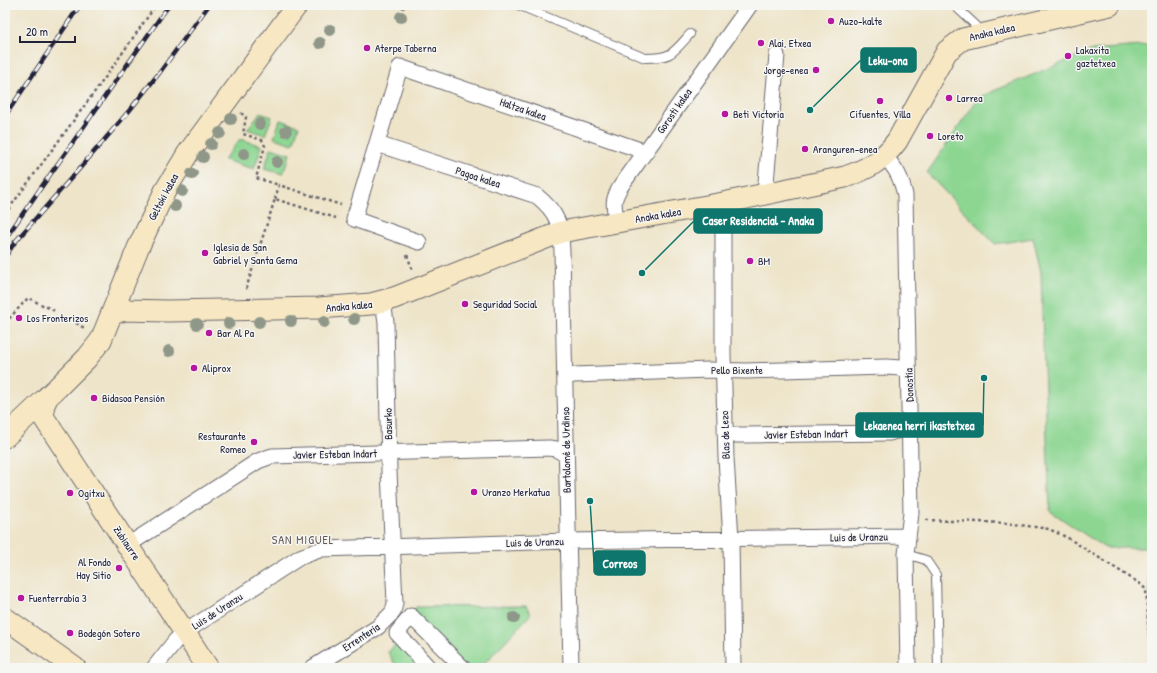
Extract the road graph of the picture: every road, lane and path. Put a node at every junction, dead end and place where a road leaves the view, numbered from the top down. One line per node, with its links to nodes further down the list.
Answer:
1 (156, 5): 21 (path)
2 (297, 5): 12 (street, Geltoki kalea)
3 (396, 5): 8 (path)
4 (518, 5): 9 (lane)
5 (750, 5): 14 (street, Gorosti kalea)
6 (954, 5): 10 (lane)
7 (1110, 5): 10 (street, Anaka kalea)
8 (405, 8)
9 (690, 34)
10 (986, 34): 15 (street, Anaka kalea)
11 (777, 55): 17 (street)
12 (227, 101): 16 (path); 27 (street, Geltoki kalea)
13 (377, 144): 14 (street, Haltza kalea); 24 (street, Pagoa kalea); 25 (street)
14 (646, 152): 23 (street, Gorosti kalea)
15 (884, 156): 17 (street, Anaka kalea); 36 (street, Donostia)
16 (279, 185): 18 (path); 20 (path)
17 (765, 194): 19 (street, Anaka kalea)
18 (275, 199): 22 (path); 26 (path)
19 (723, 203): 23 (street, Anaka kalea); 35 (street, Blas de Lezo)
20 (341, 204)
21 (5, 214)
22 (336, 218)
23 (617, 222): 24 (street, Anaka kalea)
24 (561, 232): 28 (street, Anaka kalea); 37 (street, Bartolomé de Urdinso)
25 (419, 242)
26 (251, 273)
27 (127, 274): 29 (street, Geltoki kalea); 31 (street, Anaka kalea)
28 (383, 302): 31 (street, Anaka kalea); 42 (street, Basurko)
29 (115, 309): 31 (street, Anaka kalea); 32 (street); 34 (street, Geltoki kalea)
30 (55, 311): 33 (path)
31 (167, 311): 32 (street, Anaka kalea)
32 (138, 319): 34 (street, Anaka kalea)
33 (6, 322)
34 (101, 340): 38 (street, Geltoki kalea)
35 (723, 371): 36 (street, Pello Bixente); 37 (street, Pello Bixente); 40 (street, Blas de Lezo)
36 (908, 371): 39 (street, Donostia)
37 (565, 377): 43 (street, Bartolomé de Urdinso)
38 (36, 417): 41 (street, Geltoki kalea); 48 (street, Zubiaurre)
39 (910, 427): 40 (street, Javier Esteban Indart); 44 (street, Donostia)
40 (725, 432): 46 (street, Blas de Lezo)
41 (5, 437)
42 (388, 453): 43 (street, Javier Esteban Indart); 48 (street, Javier Esteban Indart); 49 (street, Basurko)
43 (566, 455): 47 (street, Bartolomé de Urdinso)
44 (911, 513): 45 (street, Donostia); 63 (path)
45 (908, 536): 46 (street, Luis de Uranzu); 50 (street, Donostia)
46 (730, 539): 47 (street, Luis de Uranzu); 60 (street, Blas de Lezo)
47 (568, 540): 49 (street, Luis de Uranzu); 59 (street, Bartolomé de Urdinso)
48 (128, 545): 52 (street, Zubiaurre)
49 (392, 547): 52 (street, Luis de Uranzu); 56 (street, Errenteria)
50 (906, 554): 61 (street, Donostia); 62 (lane)
51 (5, 618): 53 (street)
52 (185, 632): 54 (street, Luis de Uranzu); 55 (street, Zubiaurre)
53 (75, 668)
54 (154, 668)
55 (208, 668)
56 (312, 668)
57 (429, 668): 58 (street)
58 (463, 668)
59 (571, 668)
60 (733, 668)
61 (908, 668)
62 (938, 668)
63 (1151, 668)

